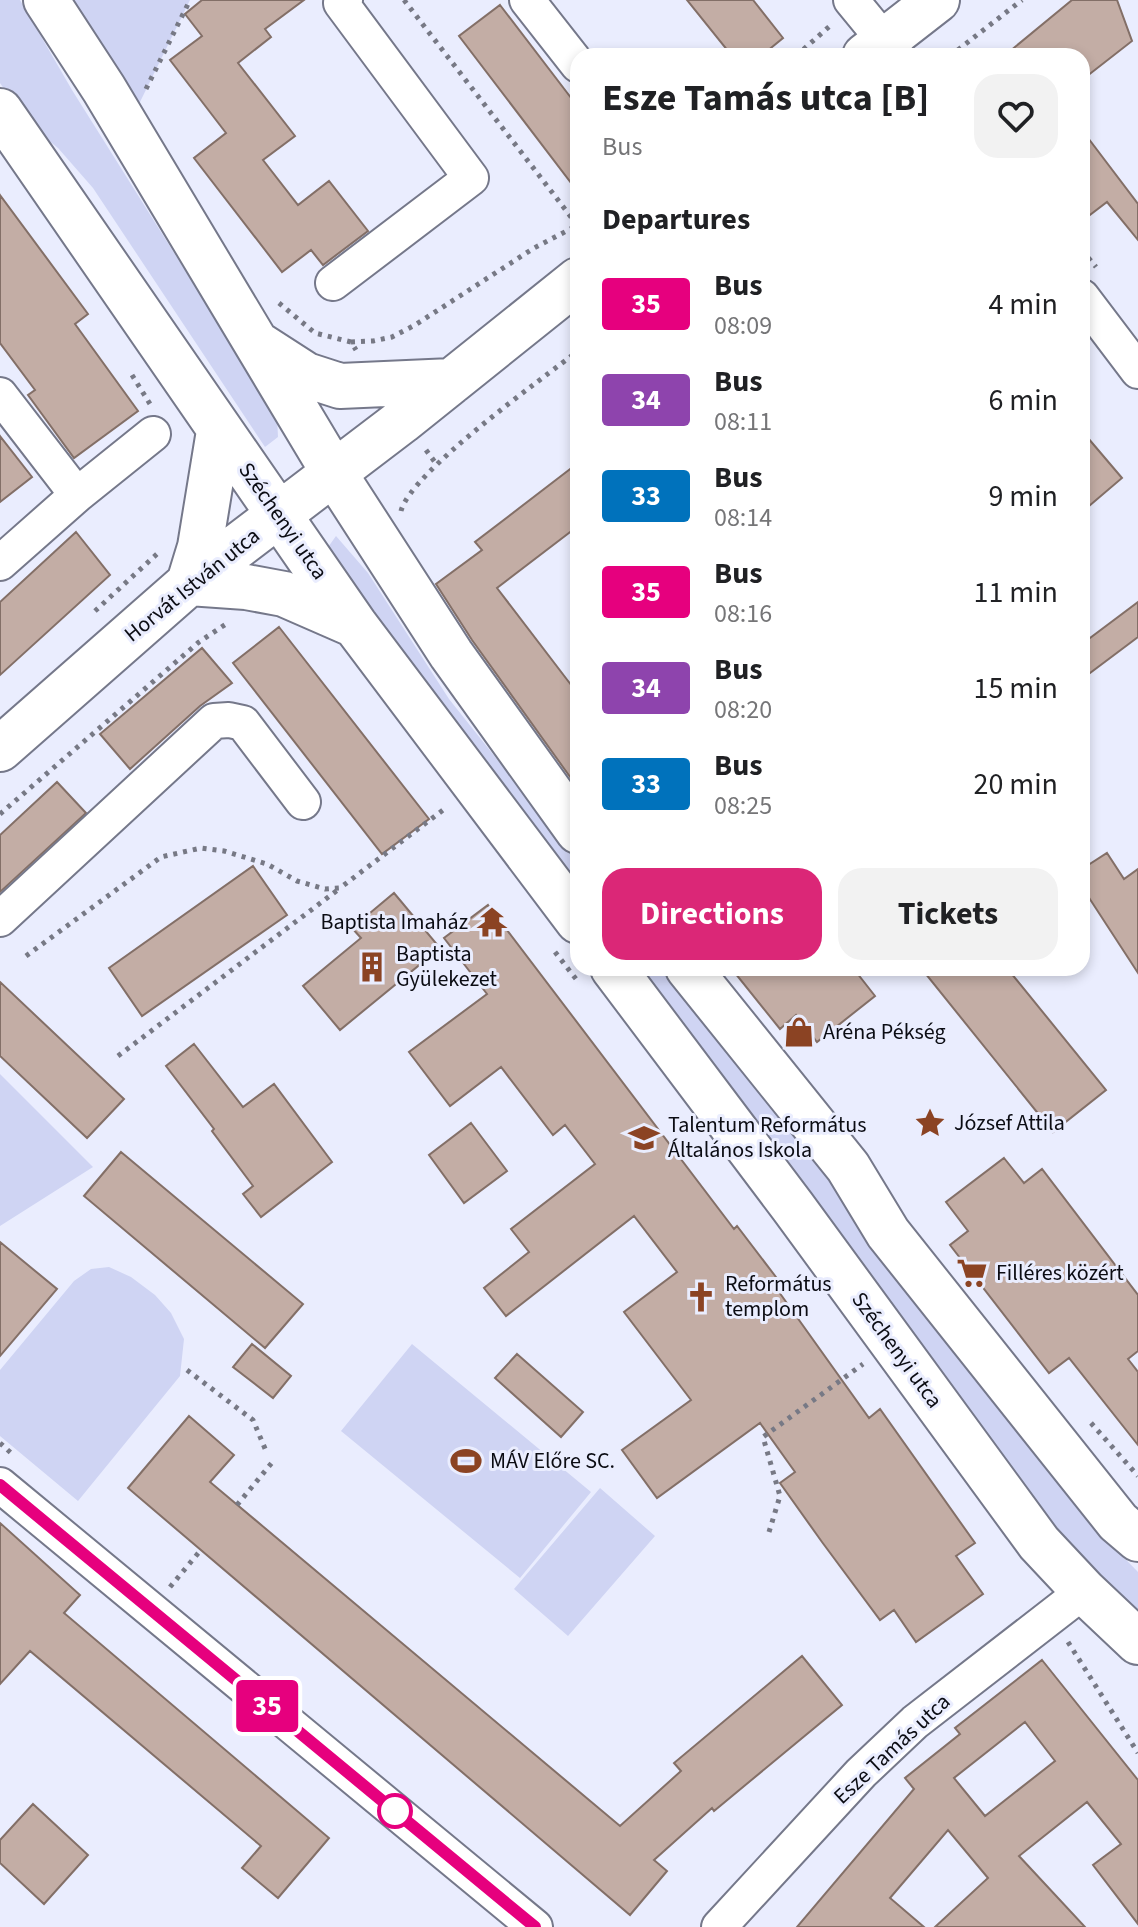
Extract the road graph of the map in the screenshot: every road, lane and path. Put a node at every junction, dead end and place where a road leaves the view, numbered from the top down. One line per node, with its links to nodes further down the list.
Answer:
1 (46, 0): 20 (main road)
2 (190, 0): 14 (path)
3 (345, 0): 17 (street)
4 (404, 0): 16 (path)
5 (527, 0): 13 (street)
6 (937, 0): 11 (main road)
7 (1022, 0): 12 (path)
8 (842, 10): 9 (path); 10 (street)
9 (806, 48)
10 (879, 48)
11 (885, 48)
12 (960, 48)
13 (570, 55)
14 (145, 91)
15 (0, 111): 25 (main road, Széchenyi utca)
16 (570, 216)
17 (333, 283)
18 (570, 286): 23 (main road, Horvát István utca)
19 (1090, 308): 22 (street)
20 (259, 344): 23 (main road); 27 (main road)
21 (570, 357): 30 (path)
22 (1138, 371)
23 (452, 381): 27 (main road, Horvát István utca)
24 (0, 395): 28 (street)
25 (219, 431): 29 (main road, Széchenyi utca); 33 (main road)
26 (153, 434): 28 (street)
27 (334, 473): 29 (main road, Horvát István utca); 40 (main road)
28 (77, 495): 32 (street)
29 (279, 514): 33 (main road, Horvát István utca); 36 (main road, Széchenyi utca)
30 (401, 516)
31 (162, 549): 34 (path)
32 (0, 563)
33 (189, 583): 36 (main road); 37 (main road, Horvát István utca)
34 (93, 613)
35 (240, 619): 39 (path)
36 (355, 625): 44 (main road, Széchenyi utca)
37 (0, 749)
38 (303, 802): 43 (street)
39 (0, 814)
40 (570, 821)
41 (452, 822): 42 (path)
42 (340, 888): 45 (path); 48 (path)
43 (0, 919)
44 (562, 932)
45 (26, 956)
46 (694, 976): 57 (main road)
47 (599, 979): 50 (main road, Széchenyi utca)
48 (118, 1056)
49 (851, 1354): 50 (path)
50 (877, 1356): 56 (path); 60 (main road, Széchenyi utca)
51 (187, 1370): 52 (path)
52 (266, 1451)
53 (275, 1459): 55 (path)
54 (0, 1485): 63 (street)
55 (237, 1505)
56 (769, 1532)
57 (1138, 1539)
58 (200, 1551): 59 (path)
59 (169, 1588)
60 (1068, 1604): 61 (main road, Széchenyi utca); 62 (path); 64 (street, Esze Tamás utca)
61 (1138, 1642)
62 (1138, 1753)
63 (535, 1927)
64 (719, 1927)

